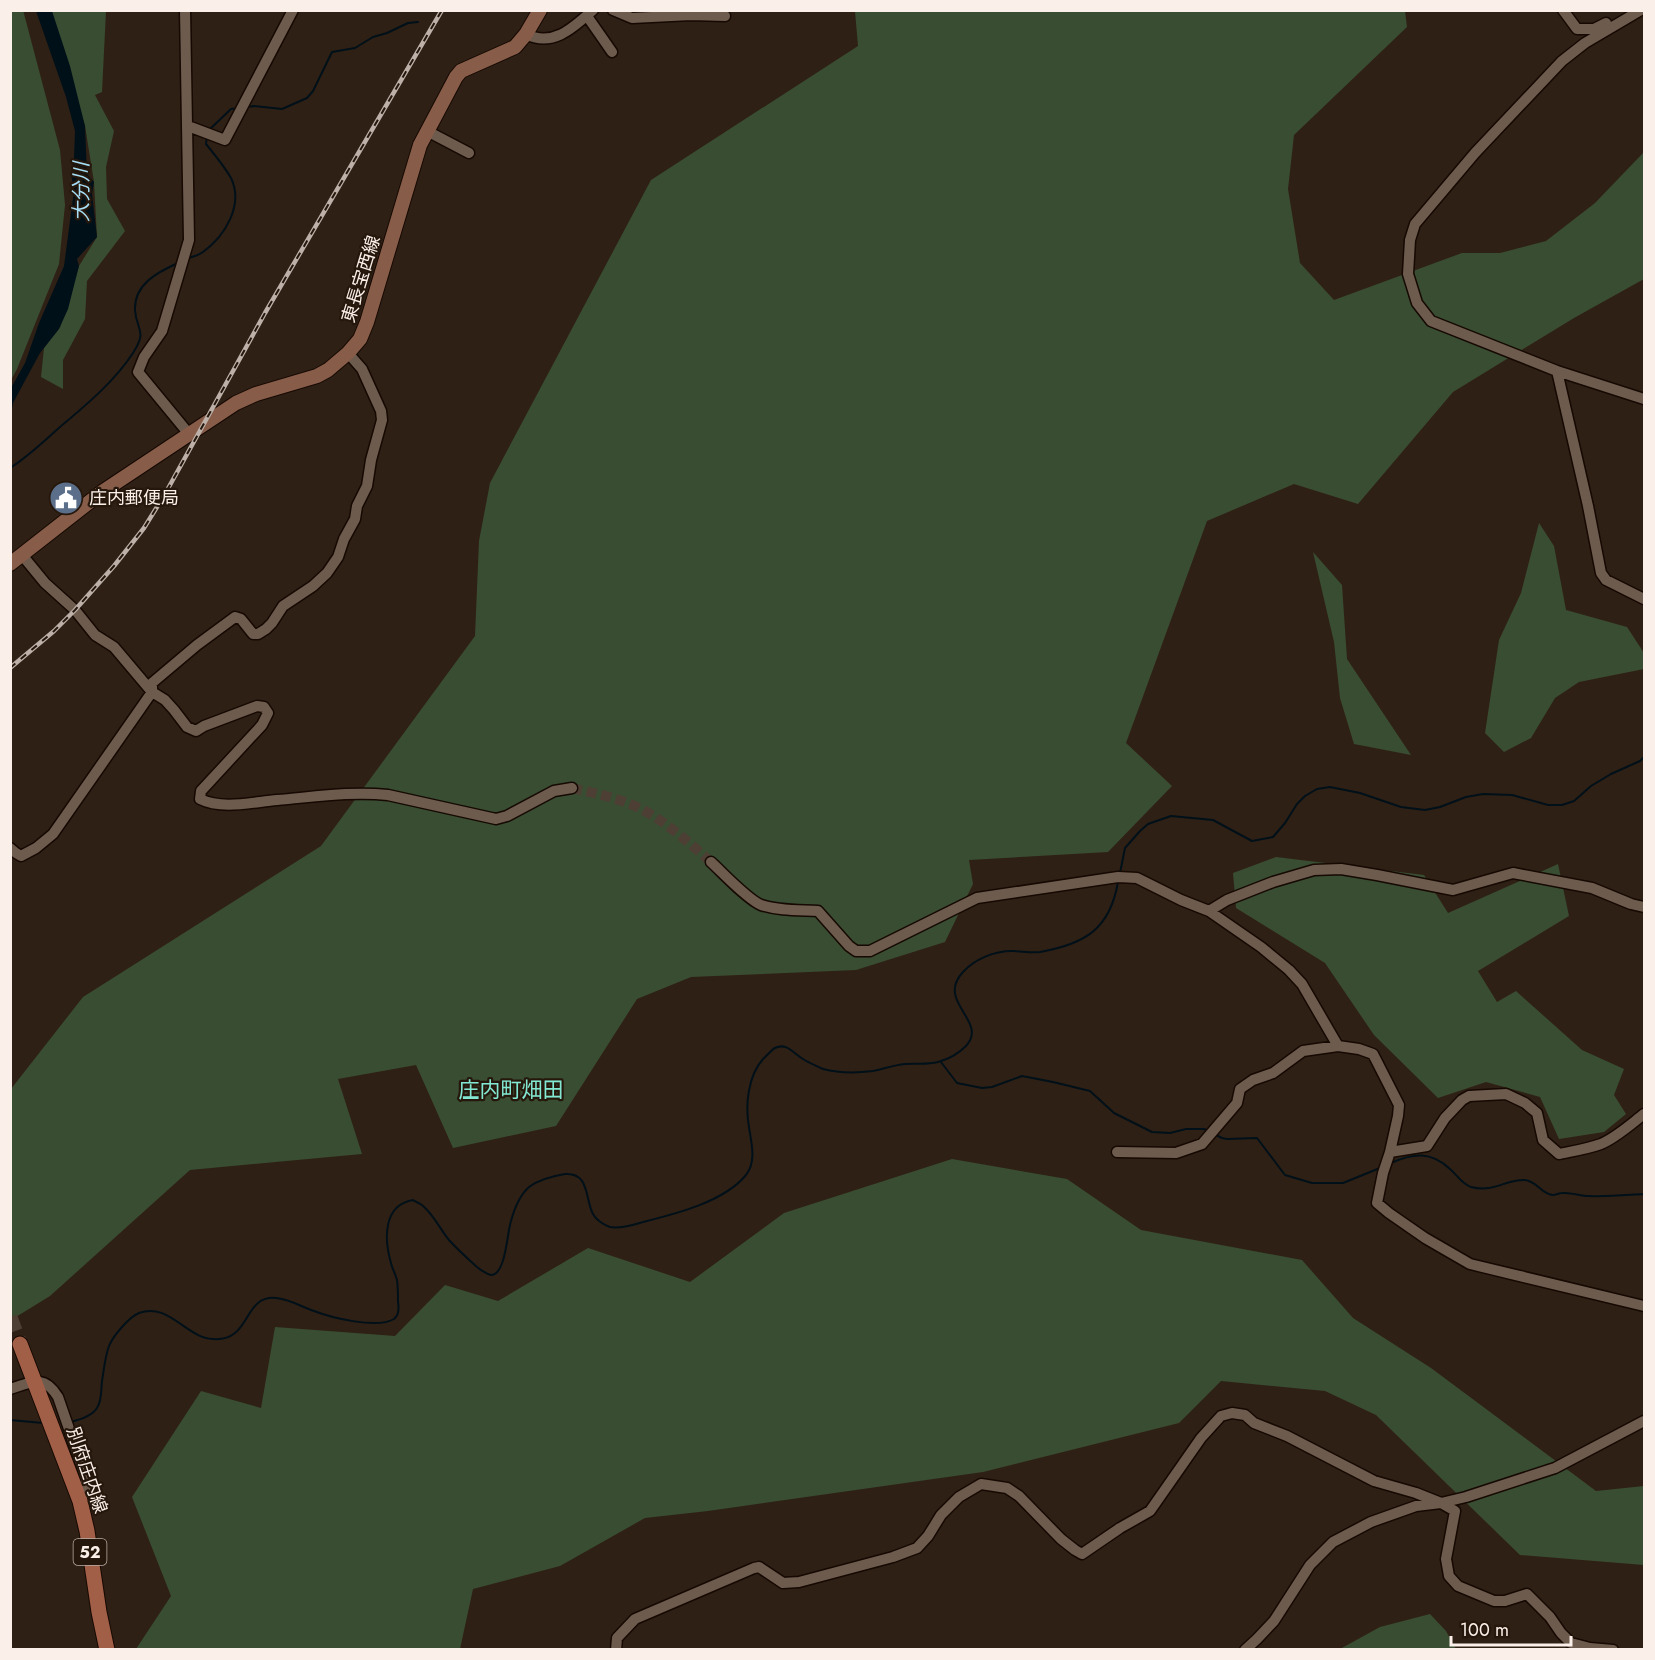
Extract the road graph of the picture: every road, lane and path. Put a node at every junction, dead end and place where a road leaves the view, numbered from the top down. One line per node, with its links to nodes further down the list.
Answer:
1 (185, 10): 13 (street)
2 (293, 10): 13 (street)
3 (540, 10): 11 (main road, 東長宝西線)
4 (613, 10): 8 (street)
5 (1563, 10): 10 (street)
6 (1641, 10): 10 (street)
7 (590, 13): 11 (street); 12 (street)
8 (692, 13): 9 (street)
9 (725, 16)
10 (1622, 21): 17 (street)
11 (526, 34): 14 (main road, 東長宝西線)
12 (612, 52)
13 (188, 126): 19 (street)
14 (428, 131): 15 (street); 16 (main road, 東長宝西線)
15 (469, 153)
16 (348, 353): 19 (main road, 東長宝西線); 23 (street)
17 (1557, 371): 18 (street); 22 (street)
18 (1644, 399)
19 (189, 434): 20 (main road, 東長宝西線)
20 (22, 555): 21 (main road, 東長宝西線); 23 (street)
21 (10, 564)
22 (1644, 599)
23 (152, 692): 24 (street); 26 (street)
24 (572, 788)
25 (10, 848): 26 (street)
26 (21, 855): 27 (street)
27 (10, 862)
28 (711, 862): 30 (street)
29 (1644, 907): 30 (street)
30 (1209, 912): 31 (street)
31 (1338, 1046): 33 (street); 34 (street)
32 (1644, 1114): 34 (street)
33 (1117, 1152)
34 (1390, 1152): 35 (street)
35 (1644, 1306)
36 (20, 1344): 37 (main road, 別府庄内線 / 52)
37 (35, 1381): 38 (street); 40 (main road, 別府庄内線 / 52); 40 (street)
38 (10, 1389)
39 (1644, 1421): 41 (street)
40 (80, 1501): 42 (main road, 別府庄内線 / 52)
41 (1442, 1503): 43 (street); 44 (street); 45 (street)
42 (107, 1650)
43 (616, 1650)
44 (1245, 1650)
45 (1613, 1650)

